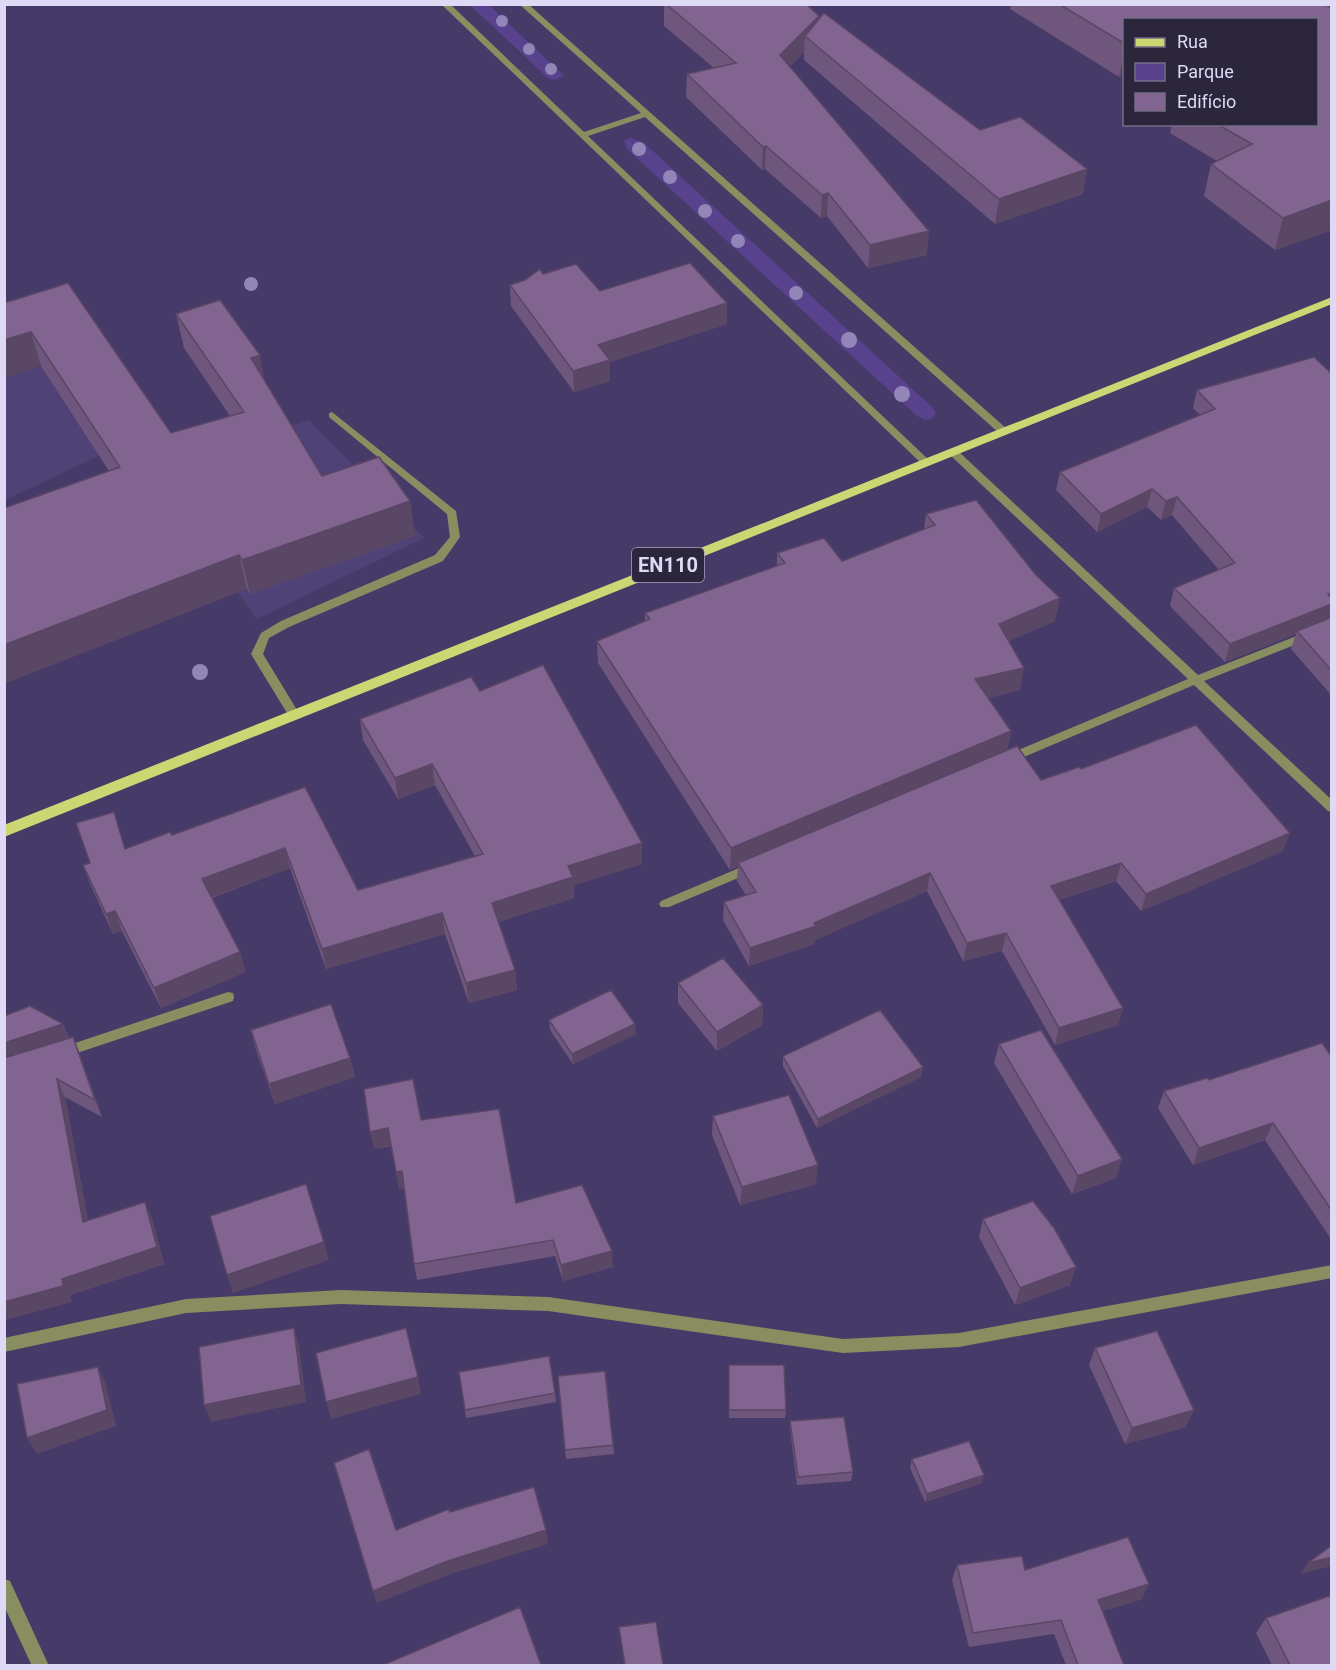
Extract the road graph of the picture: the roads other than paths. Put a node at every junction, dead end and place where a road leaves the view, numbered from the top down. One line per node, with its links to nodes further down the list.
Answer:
1 (445, 4): 4 (street)
2 (523, 4): 3 (street)
3 (646, 114): 4 (street); 7 (street)
4 (582, 135): 9 (street)
5 (1332, 300): 7 (main road, EN110)
6 (332, 415): 12 (street)
7 (1003, 431): 8 (main road, EN110)
8 (953, 452): 9 (main road, EN110); 11 (street)
9 (926, 462): 12 (main road, EN110)
10 (1332, 626): 11 (street)
11 (1194, 681): 13 (street); 14 (street)
12 (294, 715): 15 (main road, EN110)
13 (996, 764)
14 (1332, 808)
15 (4, 831)
16 (764, 862): 17 (street)
17 (664, 904)
18 (228, 997): 19 (street)
19 (49, 1057)
20 (1332, 1271): 21 (street)
21 (4, 1345)
22 (4, 1587): 23 (street)
23 (41, 1665)

